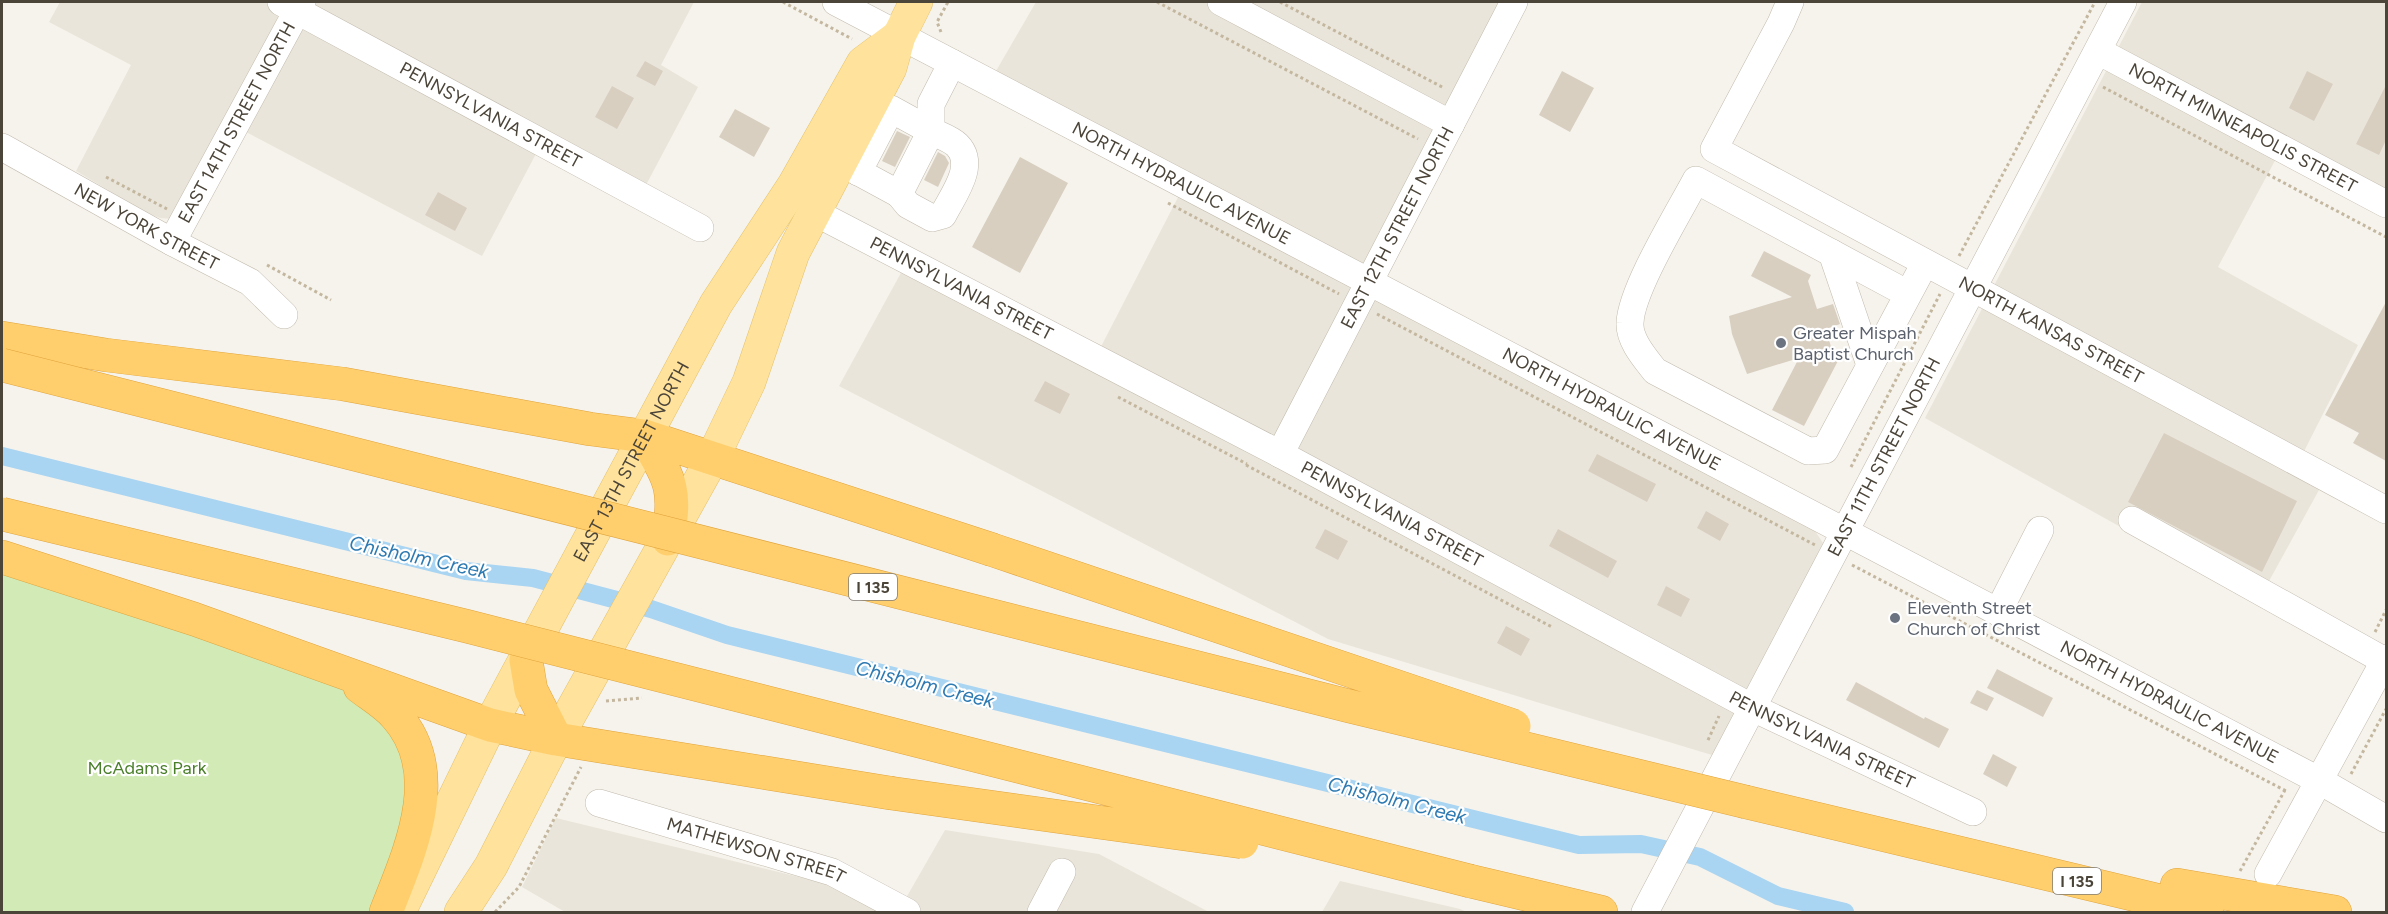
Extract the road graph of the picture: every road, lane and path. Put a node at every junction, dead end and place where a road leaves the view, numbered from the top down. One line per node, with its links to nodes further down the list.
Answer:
1 (783, 2): 13 (path)
2 (916, 2): 12 (main road, EAST 13TH STREET NORTH)
3 (1157, 2): 20 (path)
4 (1221, 2): 18 (street)
5 (1280, 2): 17 (path)
6 (1514, 2): 18 (street, EAST 12TH STREET NORTH)
7 (1790, 2): 31 (street, NORTH KANSAS STREET)
8 (2095, 2): 32 (path)
9 (2123, 2): 14 (street, EAST 11TH STREET NORTH)
10 (843, 3): 12 (street, NORTH HYDRAULIC AVENUE)
11 (294, 4): 27 (street, PENNSYLVANIA STREET); 29 (street, EAST 14TH STREET NORTH)
12 (899, 36): 15 (street, NORTH HYDRAULIC AVENUE); 22 (main road, EAST 13TH STREET NORTH); 40 (main road, EAST 13TH STREET NORTH)
13 (852, 39)
14 (2098, 51): 25 (street, NORTH MINNEAPOLIS STREET); 33 (street, EAST 11TH STREET NORTH)
15 (952, 63): 19 (street); 34 (street, NORTH HYDRAULIC AVENUE)
16 (2102, 86): 28 (path)
17 (1444, 88)
18 (1450, 124): 34 (street, EAST 12TH STREET NORTH)
19 (931, 131): 22 (street); 23 (street); 23 (street)
20 (1423, 131)
21 (2, 147): 29 (street, NEW YORK STREET)
22 (849, 167): 23 (street); 26 (main road, EAST 13TH STREET NORTH)
23 (899, 194)
24 (1160, 200): 34 (path)
25 (2386, 204)
26 (814, 212): 41 (street, PENNSYLVANIA STREET); 42 (main road, EAST 13TH STREET NORTH)
27 (700, 228)
28 (2386, 237)
29 (172, 242): 36 (street, NEW YORK STREET)
30 (1832, 253): 35 (street); 39 (street); 39 (street)
31 (1925, 262): 32 (street, NORTH KANSAS STREET); 35 (street)
32 (1949, 276): 33 (street, NORTH KANSAS STREET); 44 (path)
33 (1974, 289): 45 (street, NORTH KANSAS STREET); 49 (street, EAST 11TH STREET NORTH)
34 (1349, 291): 41 (street, EAST 12TH STREET NORTH); 49 (street, NORTH HYDRAULIC AVENUE); 49 (path)
35 (1908, 294): 39 (street)
36 (284, 315)
37 (2, 338): 40 (highway)
38 (2, 365): 66 (highway, I 135, bridge)
39 (1870, 365)
40 (644, 436): 42 (highway); 50 (highway); 56 (main road, EAST 13TH STREET NORTH)
41 (1280, 454): 58 (street, PENNSYLVANIA STREET)
42 (712, 459): 50 (main road, EAST 13TH STREET NORTH); 66 (highway, bridge)
43 (1246, 465): 54 (path)
44 (1849, 472)
45 (2386, 510)
46 (2, 514): 75 (highway, bridge)
47 (2132, 520): 55 (street)
48 (2040, 530): 53 (street)
49 (1829, 538): 51 (path); 53 (street, NORTH HYDRAULIC AVENUE); 58 (street, EAST 11TH STREET NORTH); 64 (path)
50 (668, 539): 61 (main road, EAST 13TH STREET NORTH)
51 (1807, 554)
52 (2, 557): 57 (highway)
53 (1998, 612): 65 (street, NORTH HYDRAULIC AVENUE)
54 (1561, 632)
55 (2386, 659): 65 (street)
56 (526, 660): 60 (main road, EAST 13TH STREET NORTH); 61 (highway)
57 (332, 667): 60 (highway); 77 (highway)
58 (1742, 702): 62 (path); 69 (street, PENNSYLVANIA STREET); 76 (street, EAST 11TH STREET NORTH)
59 (2386, 707): 63 (path)
60 (490, 725): 61 (highway); 78 (main road, EAST 13TH STREET NORTH)
61 (556, 739): 75 (highway, bridge); 79 (main road, EAST 13TH STREET NORTH)
62 (1707, 743)
63 (2352, 774)
64 (2284, 791): 65 (path); 74 (path)
65 (2314, 791): 70 (street, NORTH HYDRAULIC AVENUE); 73 (street)
66 (1746, 802): 71 (highway, I 135)
67 (599, 803): 81 (street, MATHEWSON STREET)
68 (557, 811): 80 (path)
69 (1973, 812)
70 (2386, 819)
71 (1948, 849): 84 (highway, I 135); 85 (highway)
72 (1062, 872): 82 (street)
73 (2268, 874)
74 (2238, 875)
75 (1470, 881): 83 (highway)
76 (1646, 911)
77 (386, 912)
78 (399, 912)
79 (461, 912)
80 (495, 912)
81 (907, 912)
82 (1041, 912)
83 (1601, 912)
84 (2207, 912)
85 (2335, 912)

